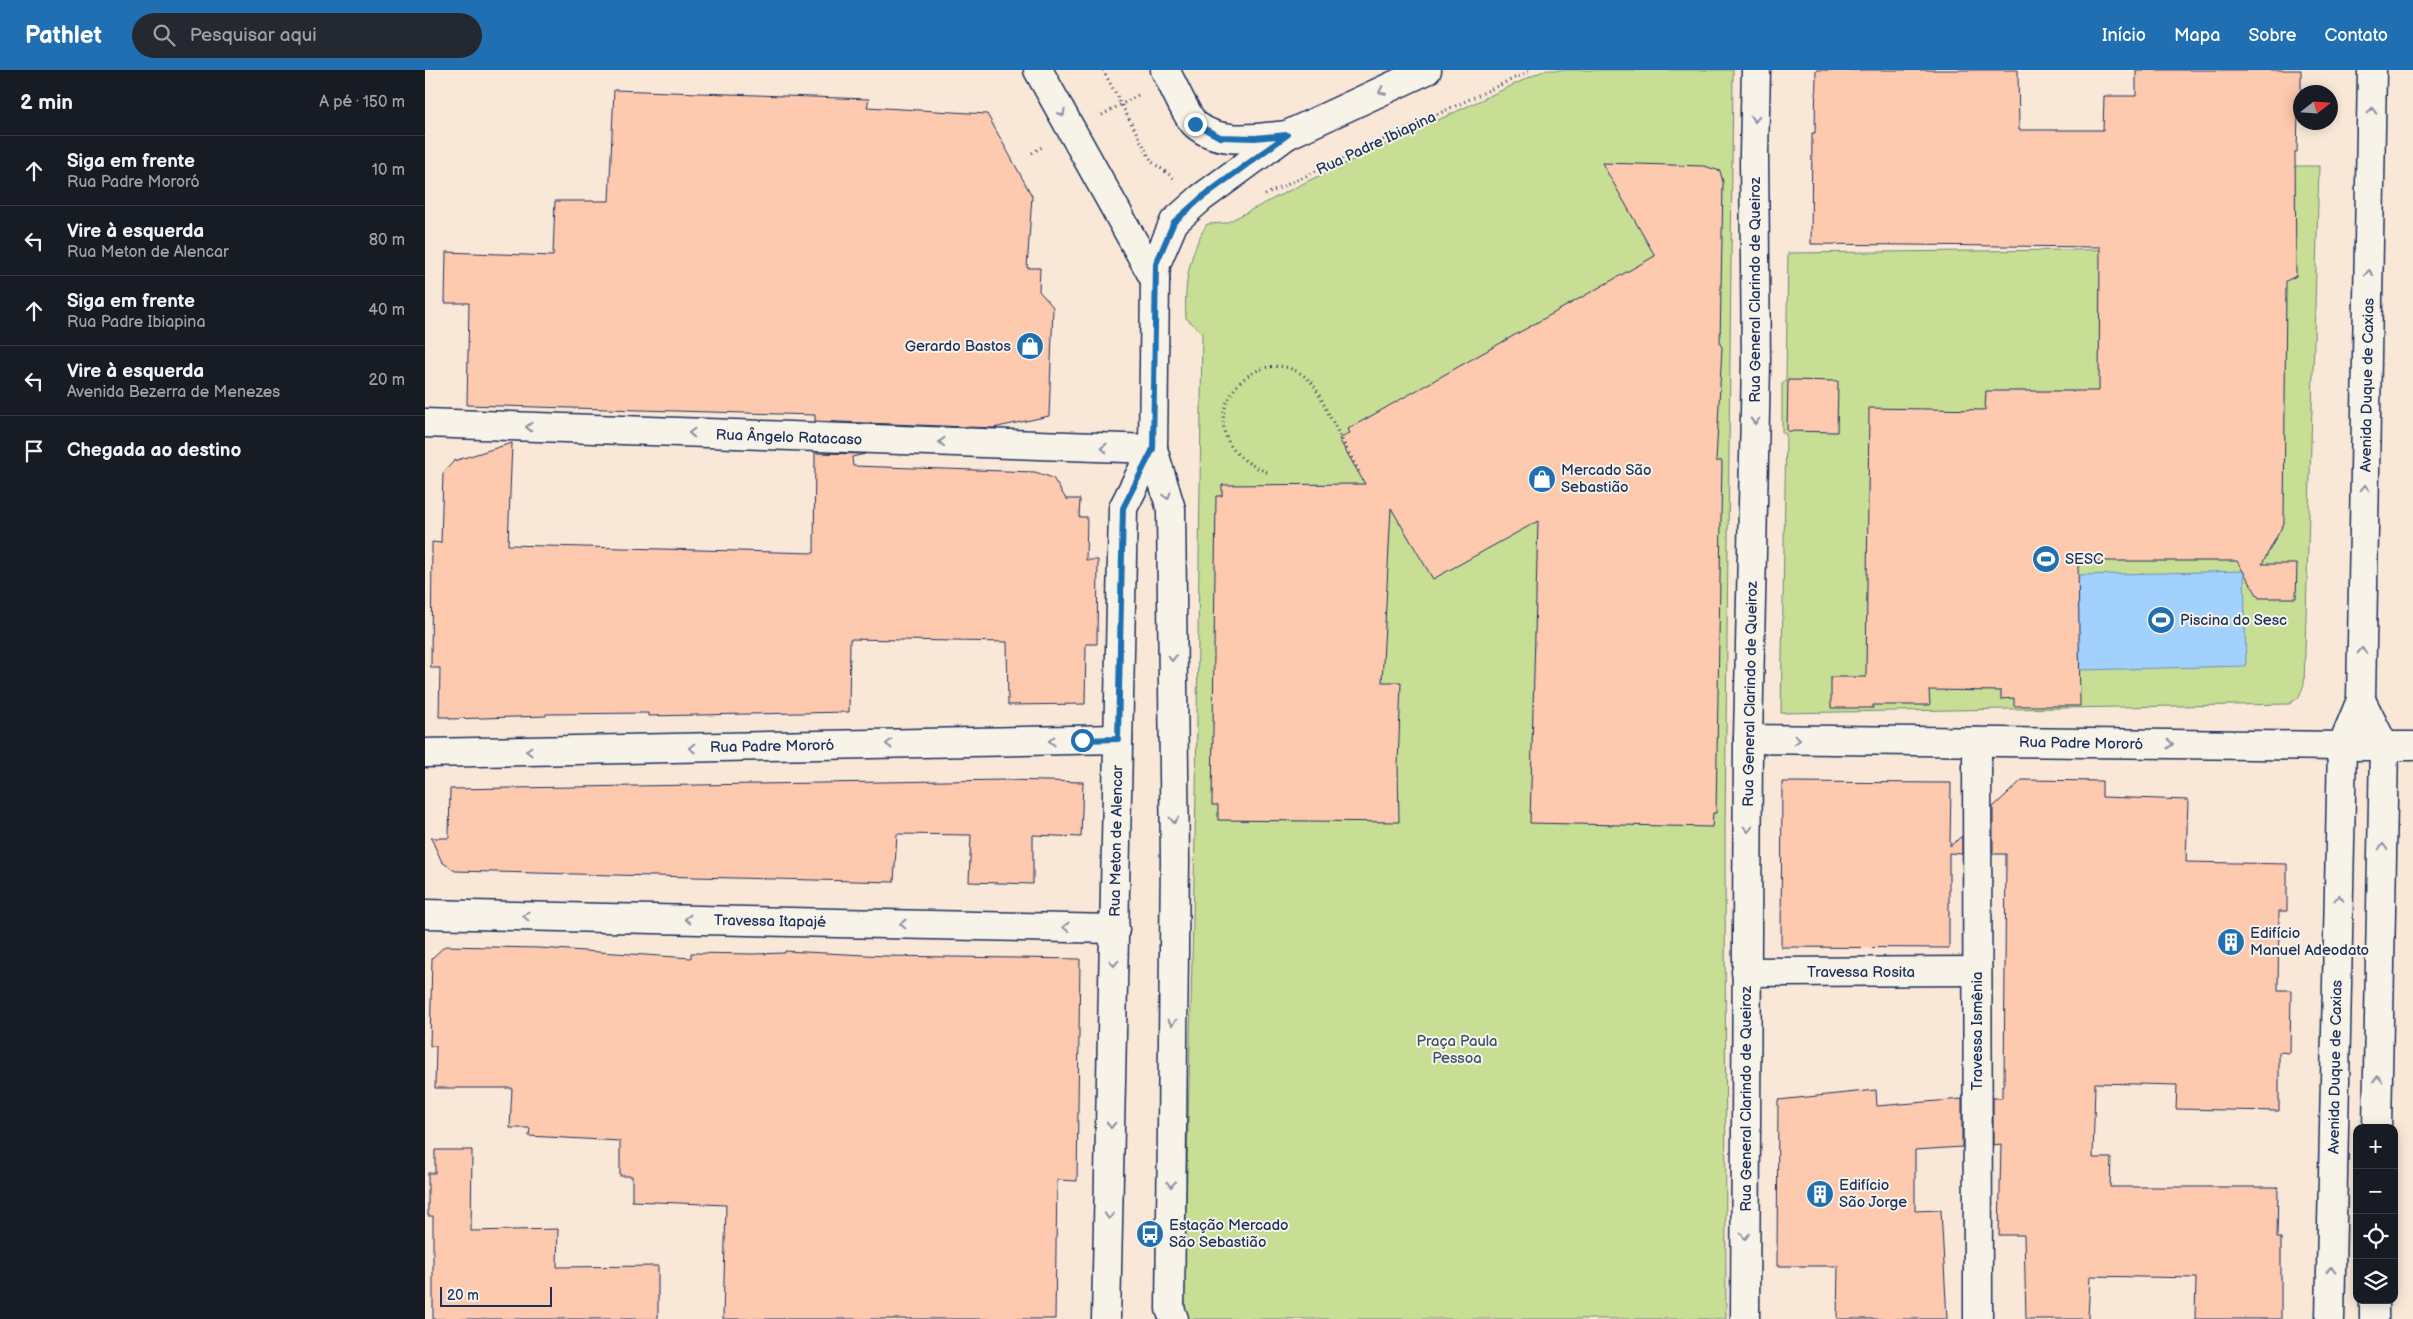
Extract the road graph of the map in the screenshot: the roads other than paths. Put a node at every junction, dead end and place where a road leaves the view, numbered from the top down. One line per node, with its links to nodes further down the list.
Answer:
1 (1038, 70): 7 (street, one-way to 7)
2 (1427, 70): 6 (street, one-way to 6)
3 (1756, 70): 12 (street, Rua General Clarindo de Queiroz, one-way to 12)
4 (2373, 70): 10 (street, Avenida Duque de Caxias, one-way to 4)
5 (1168, 74): 6 (street)
6 (1287, 135): 7 (street)
7 (1155, 280): 9 (street, Rua Meton de Alencar)
8 (425, 423): 9 (street, Rua Ângelo Ratacaso, one-way to 8)
9 (1153, 449): 11 (street, Rua Meton de Alencar); 25 (street, one-way to 25)
10 (2361, 700): 14 (street, Avenida Duque de Caxias); 15 (street, Avenida Duque de Caxias)
11 (1118, 739): 17 (street, Rua Padre Mororó, one-way to 17); 19 (street, Rua Meton de Alencar)
12 (1748, 739): 13 (street, Rua Padre Mororó, one-way to 13); 21 (street, Rua General Clarindo de Queiroz, one-way to 21)
13 (1977, 742): 14 (street, Rua Padre Mororó, one-way to 14); 20 (street, Travessa Ismênia)
14 (2343, 746): 15 (street, Rua Padre Mororó); 28 (street, Avenida Duque de Caxias, one-way to 14)
15 (2384, 746): 16 (street, Rua Padre Mororó); 22 (street, Avenida Duque de Caxias, one-way to 15)
16 (2413, 746)
17 (425, 753)
18 (425, 914): 19 (street, Travessa Itapajé, one-way to 18)
19 (1115, 929): 24 (street, Rua Meton de Alencar, one-way to 24)
20 (1977, 971): 21 (street, Travessa Rosita); 27 (street, Travessa Ismênia)
21 (1746, 972): 26 (street, Rua General Clarindo de Queiroz, one-way to 26)
22 (2377, 1124)
23 (2374, 1304): 29 (street)
24 (1106, 1319)
25 (1173, 1319)
26 (1745, 1319)
27 (1978, 1319)
28 (2329, 1319)
29 (2374, 1319)

